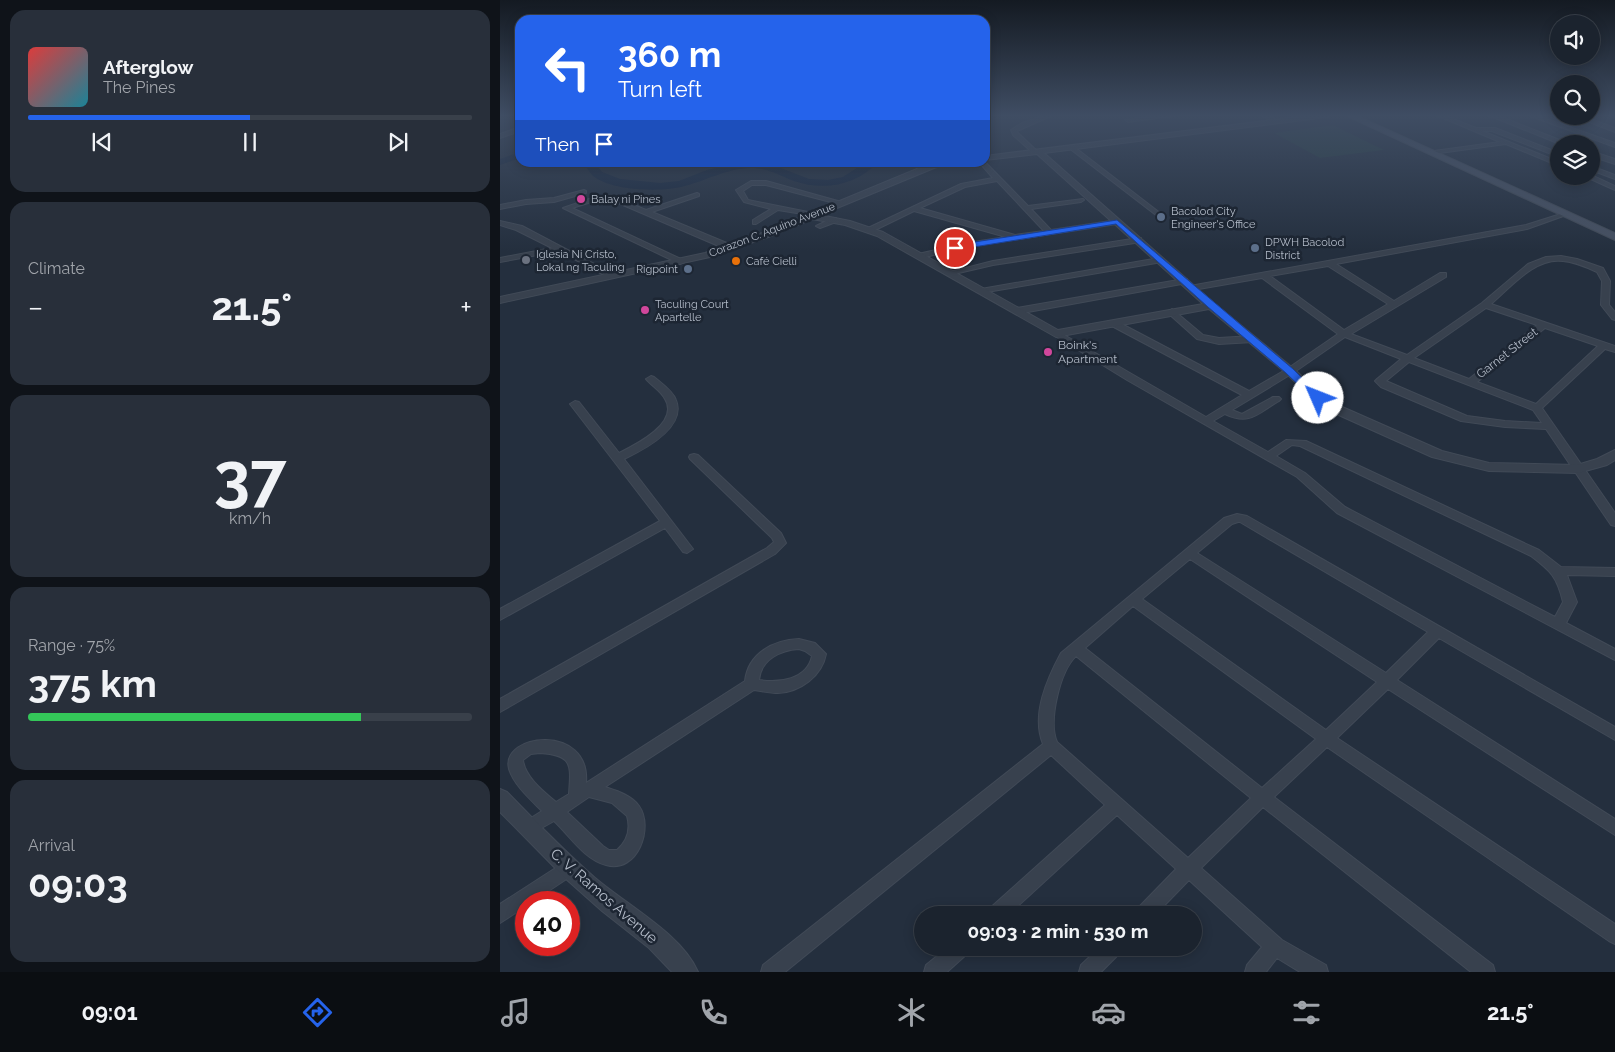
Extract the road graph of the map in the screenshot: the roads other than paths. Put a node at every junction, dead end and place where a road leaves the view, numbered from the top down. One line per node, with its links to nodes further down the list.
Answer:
1 (1047, 160): 27 (street)
2 (1091, 160): 22 (street)
3 (1450, 160): 23 (main road)
4 (919, 167): 7 (street)
5 (933, 167): 7 (street, Corazon C. Aquino Avenue)
6 (986, 167): 10 (street)
7 (923, 170): 16 (street, Corazon C. Aquino Avenue)
8 (1600, 171): 9 (street)
9 (1615, 177)
10 (997, 179): 19 (street); 20 (street)
11 (1600, 182): 12 (street)
12 (1615, 188)
13 (584, 192): 17 (street)
14 (697, 195): 21 (street)
15 (1080, 200): 20 (street)
16 (842, 203): 18 (street); 24 (street, Corazon C. Aquino Avenue)
17 (500, 207)
18 (776, 208): 24 (street); 26 (street)
19 (915, 208): 30 (street); 32 (street)
20 (1025, 208): 31 (street)
21 (646, 212): 35 (street); 40 (street)
22 (1158, 214)
23 (1566, 214): 33 (main road); 41 (street)
24 (812, 215): 25 (street); 35 (street, Corazon C. Aquino Avenue)
25 (833, 220): 29 (street); 30 (street)
26 (756, 222)
27 (1117, 222): 31 (street); 34 (street)
28 (500, 223): 36 (street)
29 (820, 226)
30 (870, 229): 37 (street)
31 (1049, 232): 32 (street)
32 (1017, 237): 37 (street)
33 (1615, 237)
34 (1138, 240): 39 (street); 42 (street)
35 (731, 248): 40 (street, Corazon C. Aquino Avenue)
36 (558, 249): 38 (street); 45 (street)
37 (921, 256): 42 (street)
38 (500, 260)
39 (1159, 260): 46 (street); 47 (street)
40 (680, 262): 45 (street, Corazon C. Aquino Avenue)
41 (1328, 263): 43 (street); 49 (street)
42 (950, 273): 47 (street)
43 (1263, 275): 46 (street); 58 (street)
44 (1443, 275): 49 (street)
45 (613, 276): 48 (street, Corazon C. Aquino Avenue)
46 (1188, 285): 51 (street); 52 (street)
47 (981, 292): 52 (street)
48 (500, 300)
49 (1394, 304): 58 (street)
50 (1485, 305): 54 (street); 56 (street); 62 (street)
51 (1211, 306): 53 (street); 59 (street)
52 (1017, 311): 57 (street)
53 (1172, 312): 55 (street); 59 (street)
54 (1615, 317)
55 (1113, 322): 57 (street); 66 (street)
56 (1543, 325): 60 (street); 65 (street, Garnet Street)
57 (1056, 334): 71 (street)
58 (1344, 334): 62 (street); 63 (street)
59 (1253, 339): 63 (street)
60 (1604, 345): 61 (street); 69 (street)
61 (1615, 349)
62 (1408, 358): 65 (street); 72 (street)
63 (1290, 371): 66 (street); 77 (street)
64 (651, 379): 76 (street)
65 (1471, 382): 69 (street)
66 (1249, 395): 70 (street)
67 (1276, 399): 70 (street)
68 (575, 404): 76 (street)
69 (1537, 408): 72 (street)
70 (1224, 410): 71 (street)
71 (1206, 421): 75 (street)
72 (1547, 426): 77 (street)
73 (1615, 454): 77 (street)
74 (694, 457): 92 (street)
75 (1268, 457): 82 (street); 86 (street)
76 (617, 458): 78 (street)
77 (1578, 469): 79 (street)
78 (667, 522): 80 (street); 85 (street)
79 (1615, 522)
80 (687, 549)
81 (1189, 553): 84 (street); 87 (street); 90 (street)
82 (1560, 571): 83 (street); 86 (street)
83 (1615, 572)
84 (1133, 599): 88 (street); 94 (street)
85 (500, 615)
86 (1558, 625): 89 (street)
87 (1437, 632): 90 (street); 93 (street)
88 (1076, 648): 95 (street); 97 (street)
89 (1615, 655)
90 (1388, 682): 94 (street); 102 (street)
91 (752, 684): 96 (street)
92 (500, 706)
93 (1615, 734)
94 (1326, 738): 97 (street); 108 (street)
95 (1051, 746): 99 (street); 113 (street)
96 (581, 793): 100 (street); 100 (street); 100 (street)
97 (1262, 797): 104 (street); 118 (street)
98 (500, 798): 101 (street, C. V. Ramos Avenue)
99 (1116, 805): 104 (street); 105 (street)
100 (554, 811): 101 (street)
101 (529, 828): 103 (street, C. V. Ramos Avenue)
102 (1615, 828)
103 (568, 868): 107 (street); 112 (street, C. V. Ramos Avenue)
104 (1187, 868): 106 (street); 109 (street)
105 (1006, 906)
106 (1151, 906)
107 (500, 914)
108 (1615, 936)
109 (1276, 946): 116 (street); 117 (street)
110 (951, 956): 114 (street)
111 (1104, 956): 115 (street)
112 (686, 972)
113 (770, 972)
114 (933, 972)
115 (1088, 972)
116 (1254, 972)
117 (1319, 972)
118 (1486, 972)

